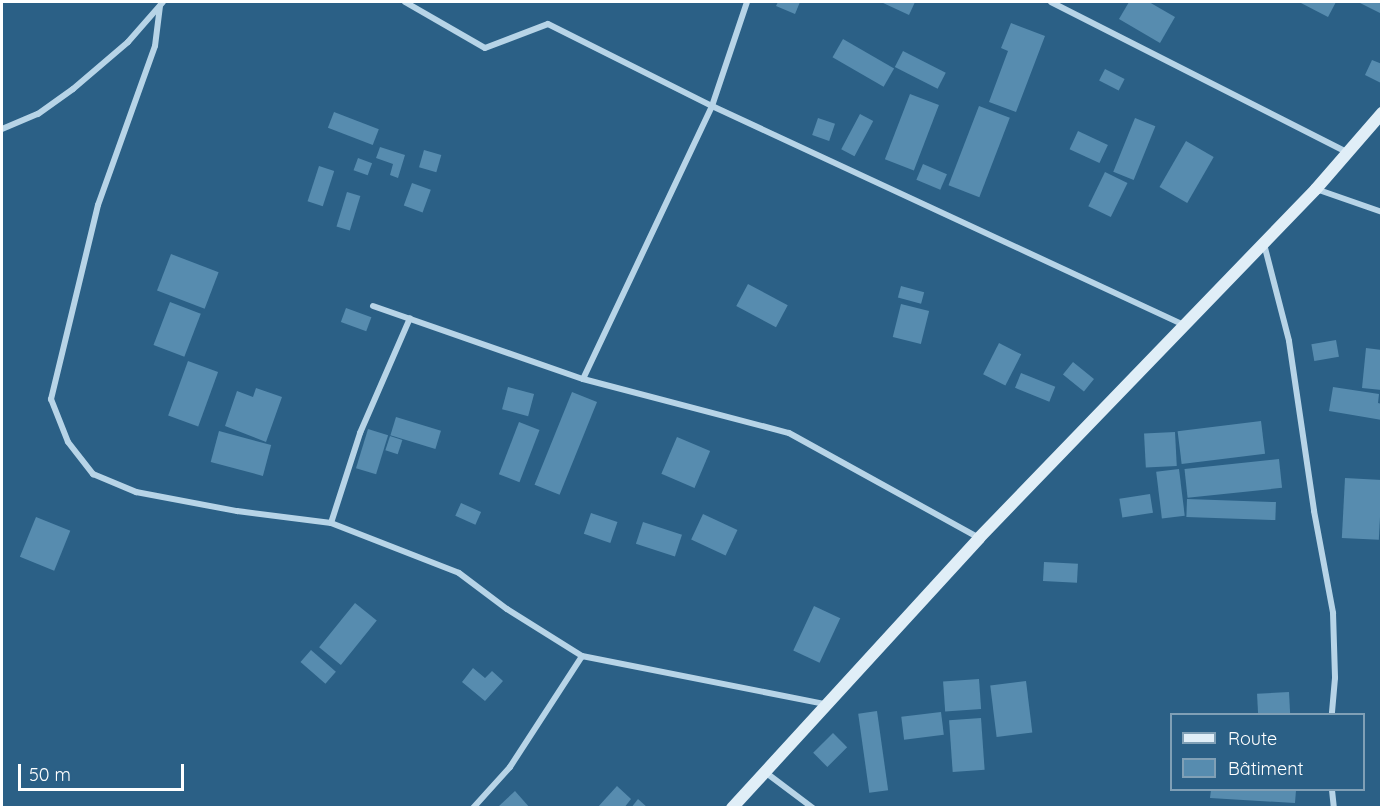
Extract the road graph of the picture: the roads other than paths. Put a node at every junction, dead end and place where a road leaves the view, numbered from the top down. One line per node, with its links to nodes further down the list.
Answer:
1 (405, 2): 5 (street)
2 (747, 2): 5 (street)
3 (1051, 2): 8 (street)
4 (162, 4): 7 (street); 16 (street)
5 (712, 106): 14 (street); 15 (street)
6 (1382, 113): 8 (street)
7 (2, 129)
8 (1347, 152): 9 (street)
9 (1316, 189): 10 (street); 11 (street)
10 (1382, 212)
11 (1264, 243): 14 (street); 20 (street)
12 (373, 306): 13 (street)
13 (410, 318): 15 (street); 16 (street)
14 (1185, 326): 17 (street)
15 (583, 379): 17 (street)
16 (331, 523): 18 (street)
17 (979, 538): 19 (street)
18 (582, 656): 19 (street); 23 (street)
19 (826, 705): 21 (street)
20 (1332, 713)
21 (765, 772): 24 (street); 25 (street)
22 (1332, 791): 26 (street)
23 (473, 807)
24 (732, 807)
25 (813, 807)
26 (1334, 807)

